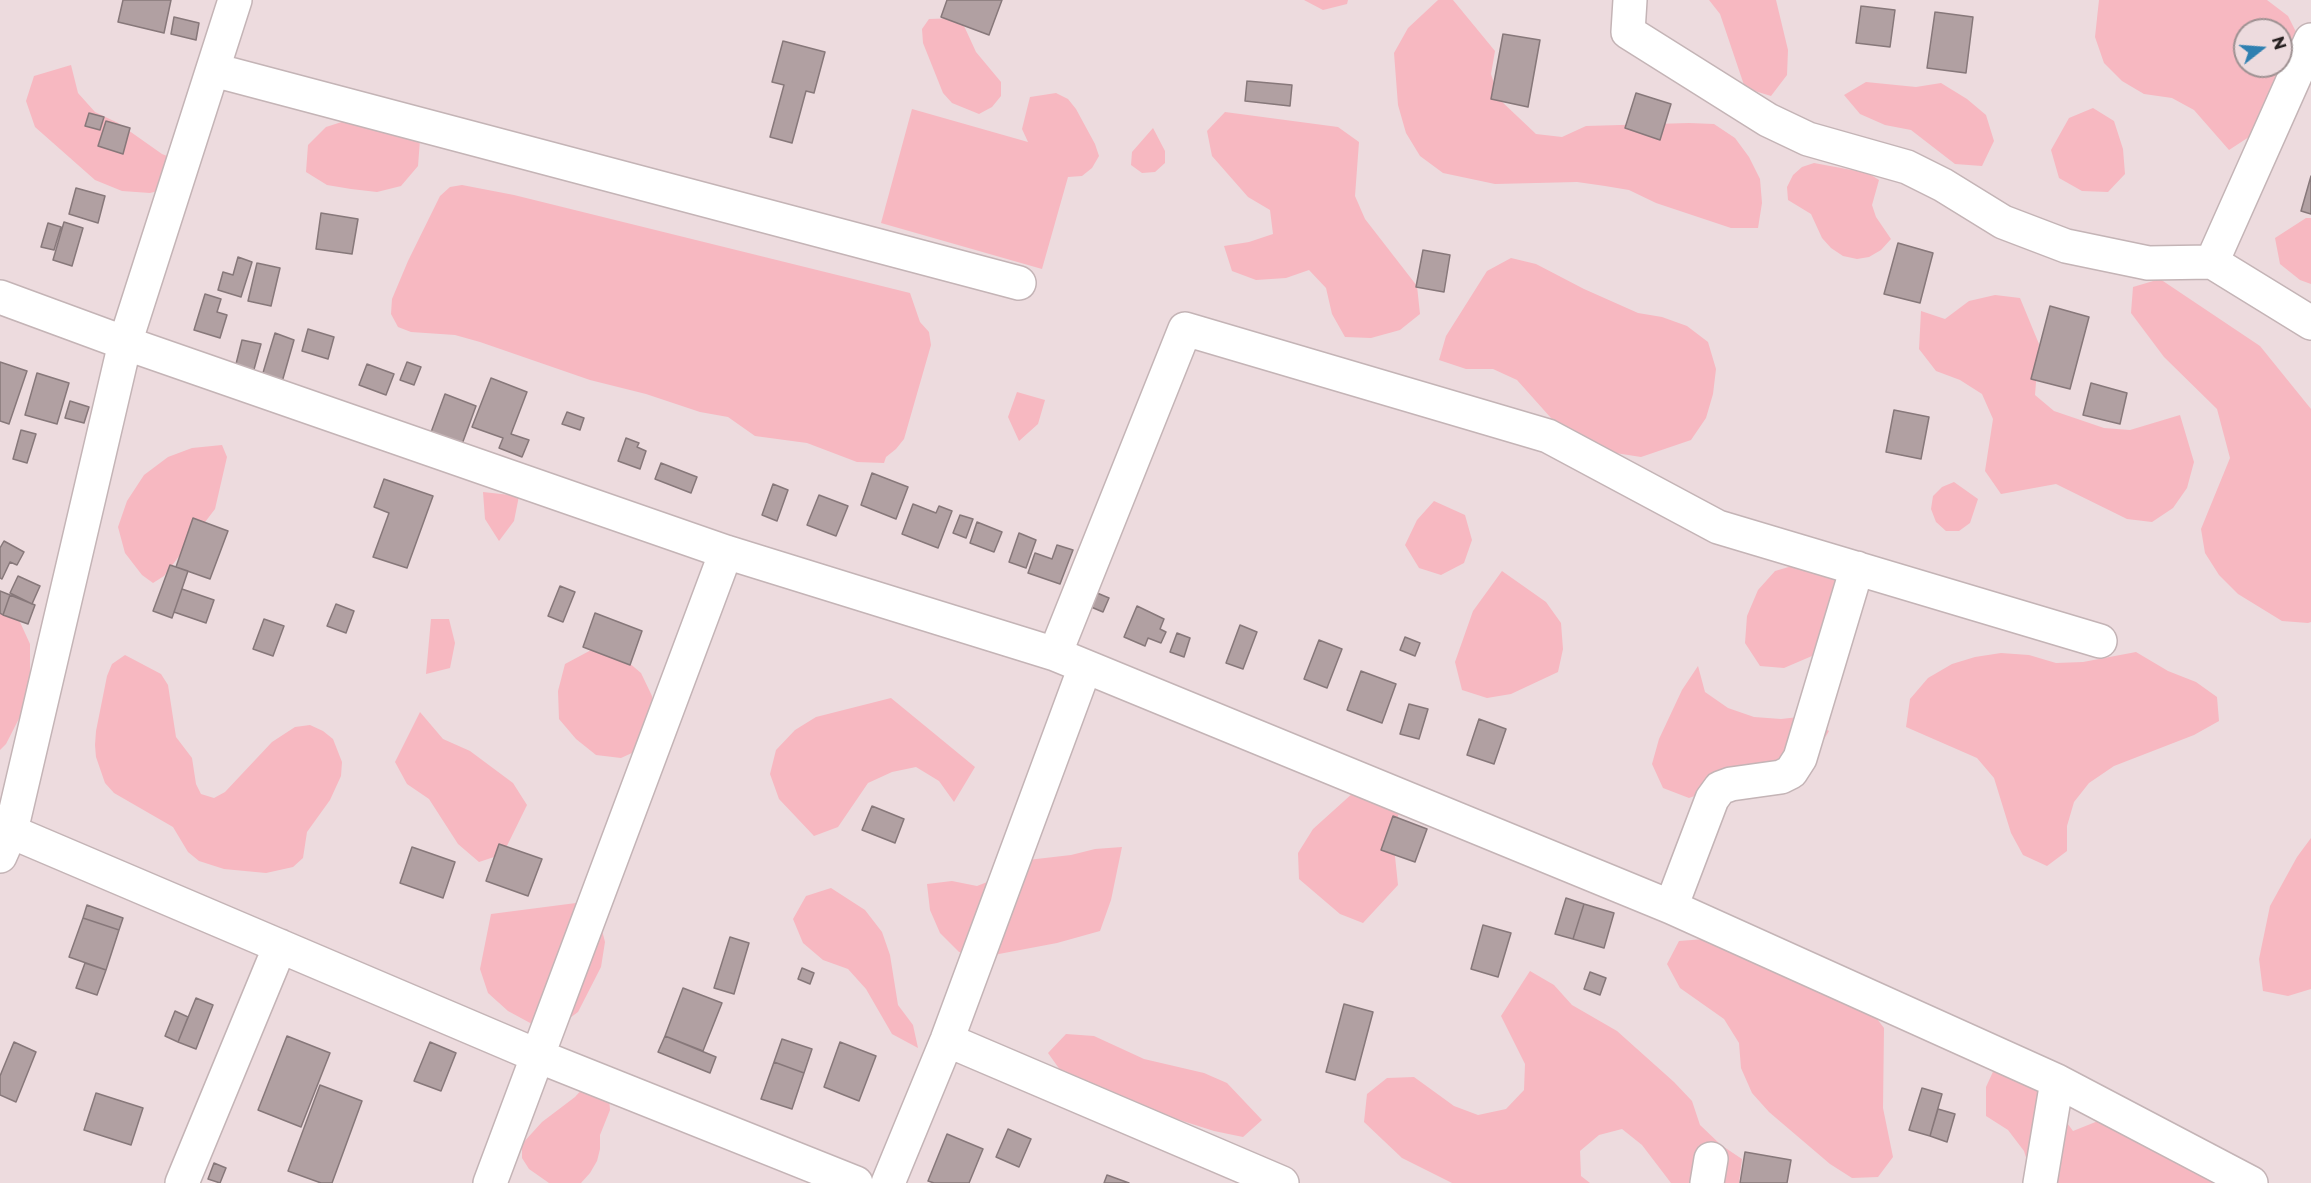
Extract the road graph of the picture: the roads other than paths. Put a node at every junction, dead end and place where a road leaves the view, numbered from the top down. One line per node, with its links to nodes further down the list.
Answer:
1 (235, 0): 4 (street)
2 (1629, 16): 5 (street)
3 (2311, 40): 5 (street)
4 (214, 70): 6 (street); 9 (street)
5 (2212, 262): 8 (street)
6 (1019, 283)
7 (0, 297): 9 (street)
8 (2311, 323)
9 (125, 343): 10 (street); 15 (street)
10 (726, 552): 13 (street); 19 (street)
11 (1857, 568): 12 (street); 13 (street); 16 (street)
12 (2100, 641)
13 (1055, 654): 14 (street)
14 (1085, 667): 16 (street); 18 (street)
15 (4, 838): 17 (street)
16 (1671, 907): 20 (street)
17 (280, 946): 19 (street); 22 (street)
18 (947, 1040): 21 (street); 25 (street)
19 (538, 1056): 23 (street); 24 (street)
20 (2057, 1081): 26 (street); 27 (street)
21 (1265, 1180)
22 (182, 1183)
23 (490, 1183)
24 (856, 1183)
25 (888, 1183)
26 (2040, 1183)
27 (2251, 1183)

